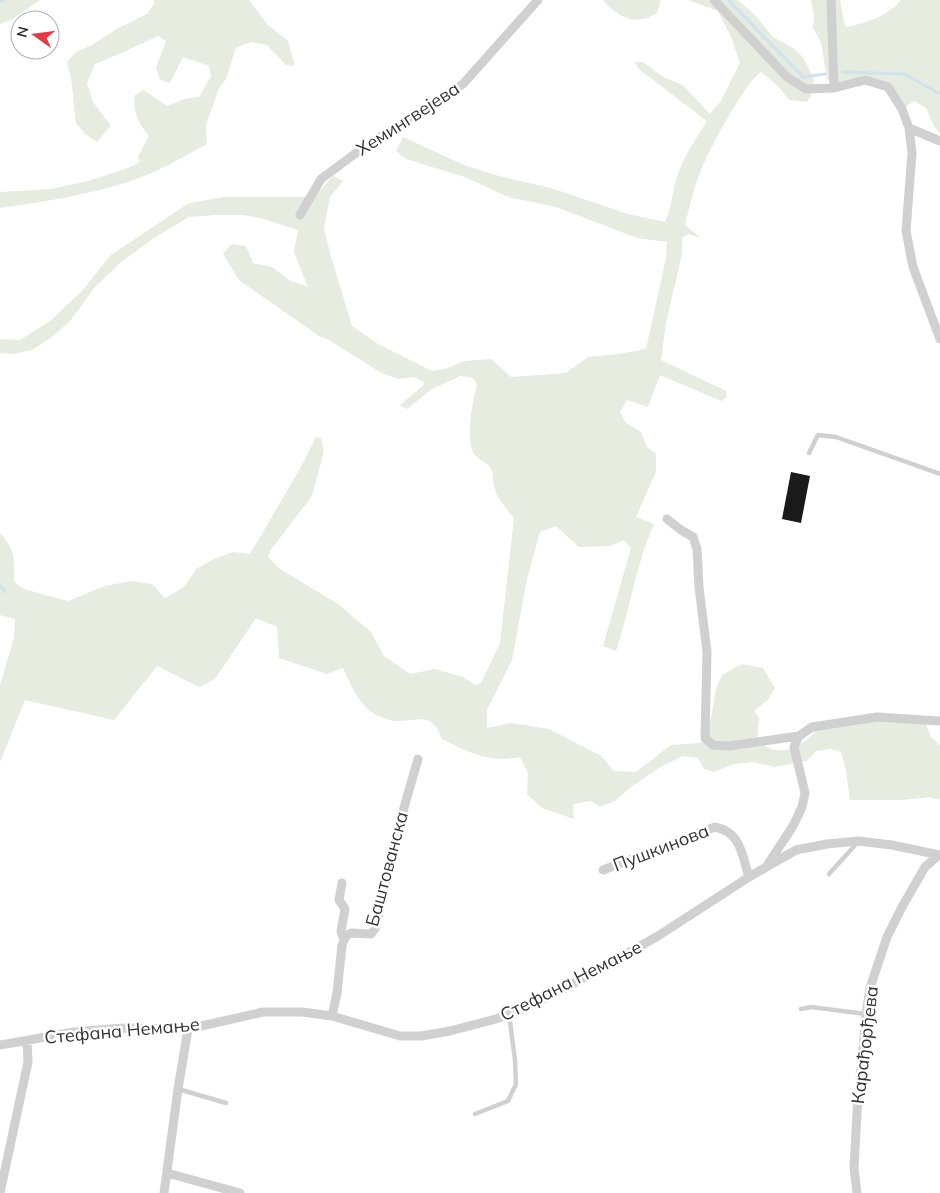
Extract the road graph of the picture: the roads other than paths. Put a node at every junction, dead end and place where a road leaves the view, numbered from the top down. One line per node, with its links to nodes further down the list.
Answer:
1 (538, 0): 7 (street, Хемингвејева)
2 (714, 0): 4 (street)
3 (830, 0): 4 (street)
4 (834, 88): 5 (street)
5 (910, 128): 6 (street); 8 (street)
6 (940, 141)
7 (300, 215)
8 (940, 339)
9 (809, 453): 10 (lane)
10 (940, 474)
11 (668, 519): 13 (street)
12 (940, 721): 13 (street)
13 (799, 736): 17 (street, Стефана Немање)
14 (418, 759): 22 (street, Баштованска)
15 (858, 841): 16 (street, Стефана Немање); 17 (street, Стефана Немање); 19 (lane)
16 (940, 855): 25 (street, Карађорђева)
17 (768, 865): 20 (street, Стефана Немање)
18 (603, 870): 20 (street, Пушкинова)
19 (830, 874)
20 (749, 877): 24 (street, Стефана Немање)
21 (342, 883): 22 (street)
22 (344, 940): 26 (street, Баштованска)
23 (801, 1009): 25 (lane)
24 (509, 1014): 26 (street, Стефана Немање); 32 (lane)
25 (866, 1014): 37 (street, Карађорђева)
26 (332, 1016): 27 (street, Стефана Немање)
27 (188, 1029): 28 (street, Стефана Немање); 30 (street)
28 (27, 1040): 29 (street, Стефана Немање); 34 (street)
29 (0, 1045)
30 (178, 1089): 31 (lane); 33 (street)
31 (226, 1103)
32 (475, 1114)
33 (166, 1173): 35 (street); 36 (street)
34 (0, 1193)
35 (164, 1193)
36 (240, 1193)
37 (857, 1193)

